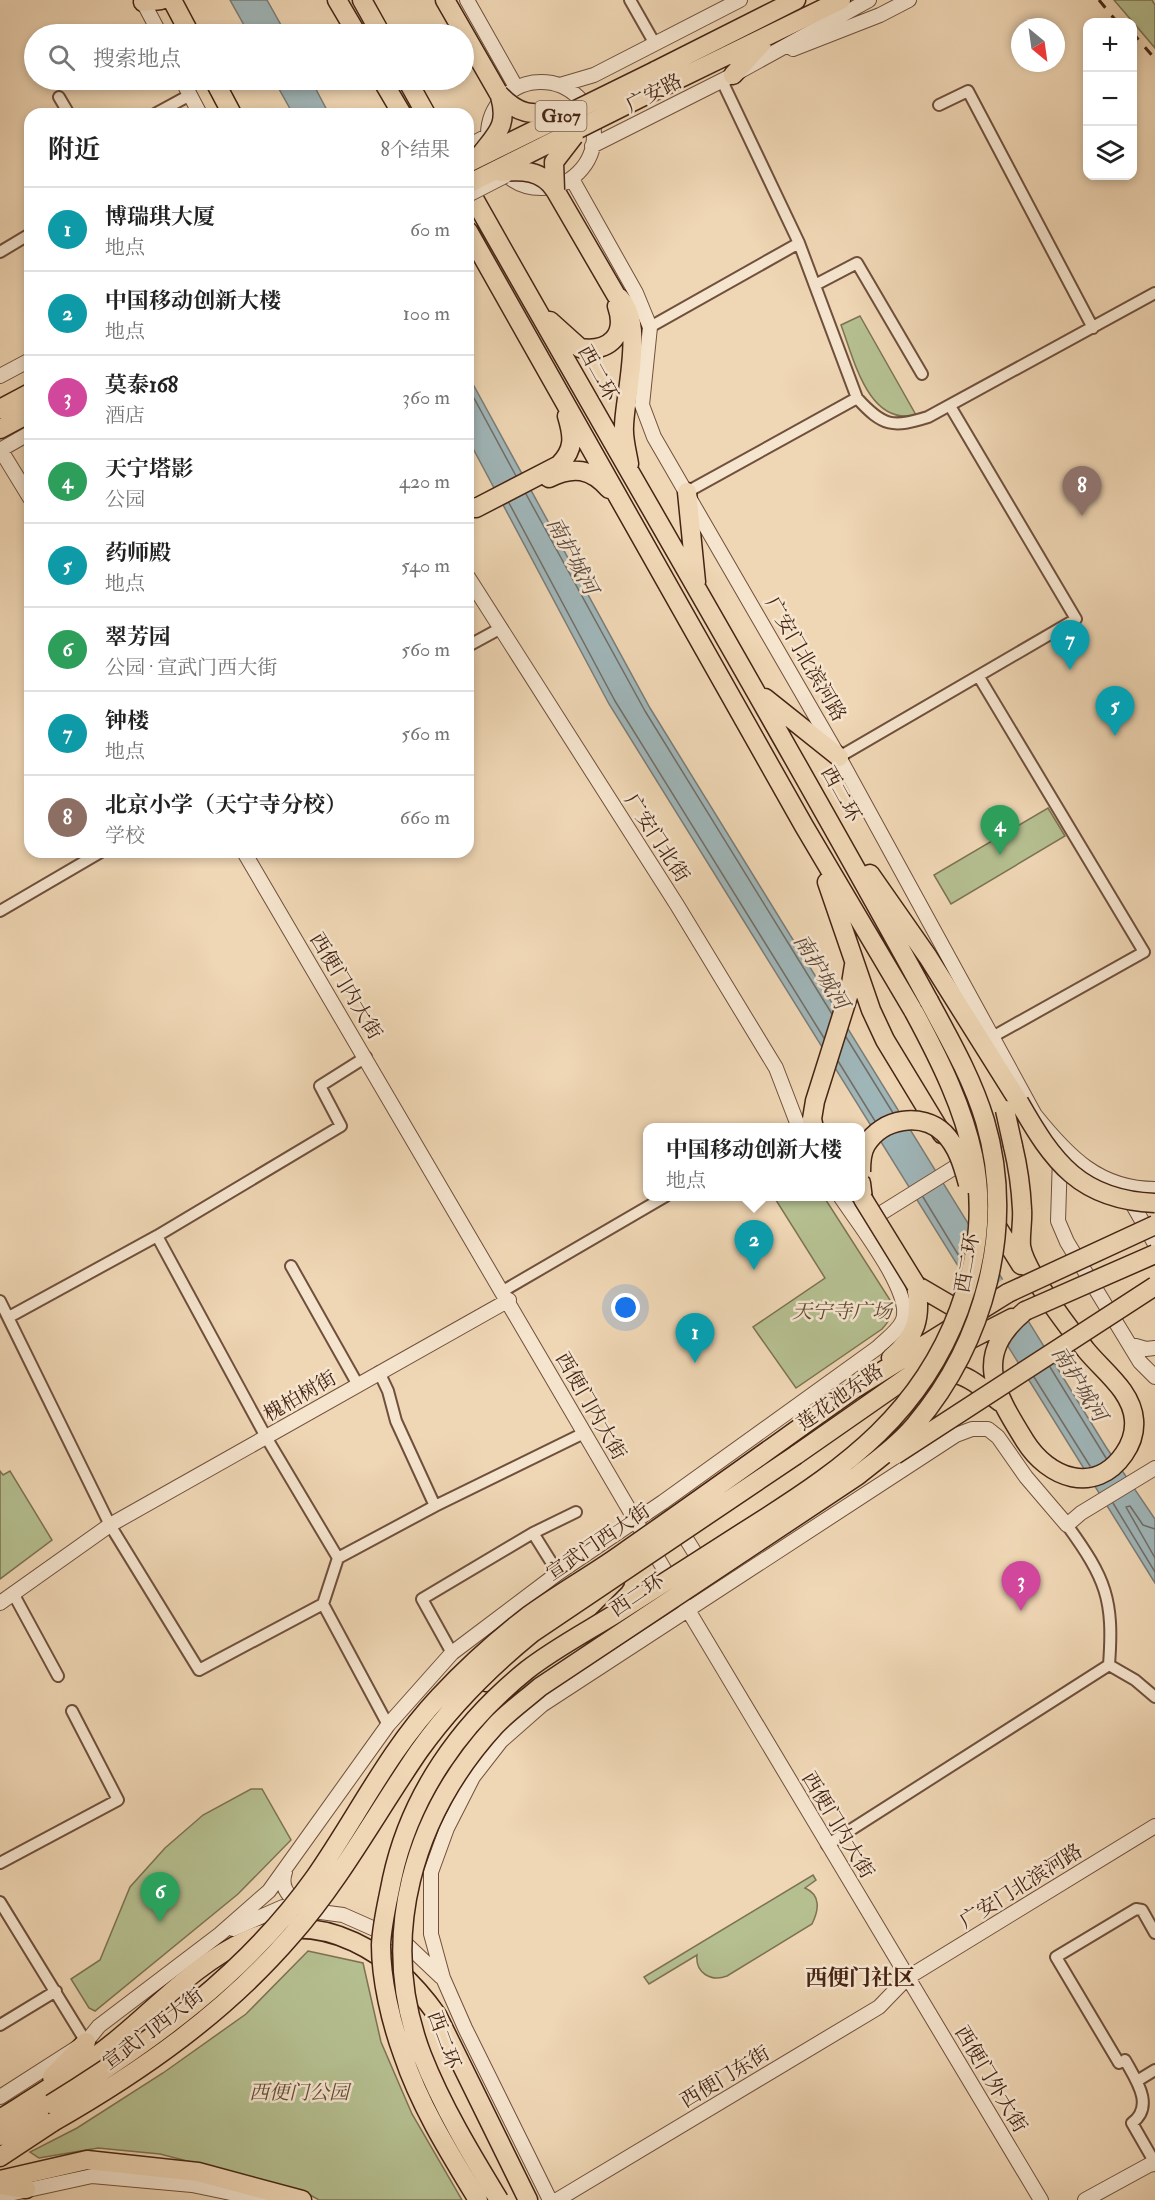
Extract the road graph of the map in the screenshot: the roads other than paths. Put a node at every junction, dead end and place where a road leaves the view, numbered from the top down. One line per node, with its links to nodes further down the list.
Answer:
1 (147, 0): 15 (street)
2 (337, 0): 17 (main road)
3 (445, 0): 19 (main road)
4 (467, 0): 27 (street)
5 (630, 0): 22 (street)
6 (740, 0): 22 (street)
7 (773, 0): 20 (main road)
8 (796, 0): 20 (main road, G107)
9 (841, 0): 21 (main road, G107)
10 (869, 0): 14 (street)
11 (909, 0): 25 (street)
12 (176, 5): 16 (main road)
13 (366, 5): 18 (main road)
14 (835, 17): 21 (main road); 25 (street)
15 (155, 24)
16 (185, 24)
17 (351, 24)
18 (376, 24)
19 (459, 24)
20 (747, 24): 42 (main road, G107, bridge)
21 (776, 32): 25 (main road); 43 (main road, G107, bridge)
22 (655, 44): 24 (street)
23 (474, 50): 33 (main road)
24 (594, 75): 26 (street); 44 (street)
25 (733, 75): 44 (street, 广安路); 55 (street)
26 (560, 85): 27 (street); 46 (street)
27 (516, 87): 45 (street)
28 (188, 90): 32 (street)
29 (220, 90): 39 (main road)
30 (388, 90): 40 (main road)
31 (413, 90): 41 (main road)
32 (190, 94): 37 (street); 38 (street)
33 (499, 94): 42 (main road, bridge); 47 (main road, bridge)
34 (59, 97): 36 (street)
35 (939, 105): 62 (street)
36 (65, 108)
37 (166, 108)
38 (197, 108)
39 (229, 108)
40 (398, 108)
41 (423, 108)
42 (570, 112): 47 (main road, G107, bridge)
43 (582, 128): 47 (main road, G107, bridge); 51 (main road, bridge)
44 (621, 131): 46 (street, 广安路)
45 (487, 136): 47 (street); 47 (street)
46 (592, 146): 49 (street)
47 (484, 162): 48 (main road, G107, bridge); 49 (street); 50 (street, bridge); 51 (main road, bridge)
48 (474, 177)
49 (572, 179): 61 (street, 广安门北滨河路)
50 (474, 183)
51 (555, 190): 59 (main road)
52 (474, 197): 60 (main road, 西二环)
53 (24, 238): 56 (street)
54 (474, 242): 64 (main road, 西二环)
55 (799, 243): 57 (street); 61 (street)
56 (0, 252)
57 (815, 285): 65 (street); 68 (street)
58 (1155, 294): 62 (street)
59 (616, 295): 60 (main road); 76 (main road)
60 (534, 305): 76 (main road, 西二环)
61 (650, 327): 78 (street, 广安门北滨河路)
62 (1093, 328): 69 (street)
63 (24, 363): 66 (street)
64 (547, 370): 75 (main road); 80 (main road, 西二环)
65 (922, 374)
66 (0, 376)
67 (24, 396): 70 (main road)
68 (857, 398): 69 (street); 78 (street)
69 (950, 406): 85 (street)
70 (0, 409)
71 (24, 416): 72 (main road)
72 (0, 429)
73 (24, 436): 74 (street)
74 (0, 450): 77 (street)
75 (543, 477): 79 (main road); 80 (main road)
76 (633, 480): 82 (main road, 西二环)
77 (24, 488)
78 (687, 492): 82 (main road); 87 (street, 广安门北滨河路)
79 (474, 513)
80 (634, 521): 89 (main road, 西二环)
81 (474, 586): 83 (street, 广安门北街)
82 (697, 586): 86 (main road, 西二环)
83 (501, 628): 84 (street); 99 (street, 广安门北街)
84 (474, 643)
85 (979, 677): 87 (street); 95 (street)
86 (758, 693): 87 (main road); 88 (main road, 西二环)
87 (839, 757): 95 (street, 广安门北滨河路)
88 (826, 812): 94 (main road, 西二环); 95 (main road)
89 (804, 826): 93 (main road); 94 (main road, 西二环)
90 (91, 858): 92 (street)
91 (248, 858): 96 (street, 西便门内大街)
92 (0, 911)
93 (855, 961): 100 (main road); 103 (main road, bridge)
94 (921, 1007): 112 (main road, 西二环, bridge); 138 (main road, 西二环, bridge)
95 (990, 1044): 97 (main road); 98 (street, 广安门北滨河路)
96 (366, 1058): 115 (street); 123 (street, 西便门内大街)
97 (1012, 1106): 111 (main road, bridge); 121 (main road, bridge)
98 (1035, 1115): 101 (street, 广安门北滨河路); 103 (street)
99 (797, 1123)
100 (814, 1123)
101 (1059, 1146): 104 (street, 广安门北滨河路); 107 (street)
102 (865, 1150): 112 (main road, bridge)
103 (957, 1169): 114 (street); 121 (main road)
104 (1093, 1172): 105 (street, 广安门北滨河路); 107 (street)
105 (1122, 1186): 106 (street); 116 (street)
106 (1155, 1189)
107 (1061, 1194): 127 (street)
108 (865, 1200): 119 (main road, bridge)
109 (660, 1201): 123 (street)
110 (843, 1201): 114 (street)
111 (1155, 1203)
112 (976, 1221): 190 (main road, 西二环, bridge)
113 (1155, 1225): 122 (main road, bridge)
114 (860, 1227): 139 (street, 宣武门西大街)
115 (157, 1236): 126 (street); 135 (street)
116 (1155, 1244)
117 (1155, 1254): 125 (main road, 莲花池东路, bridge)
118 (291, 1266): 132 (street)
119 (916, 1285): 122 (main road, bridge); 133 (main road)
120 (1155, 1286): 138 (main road, bridge)
121 (1044, 1291): 131 (main road)
122 (1008, 1293): 133 (main road, 宣武门西大街, bridge)
123 (506, 1296): 129 (street, 槐柏树街); 134 (street, 西便门内大街)
124 (0, 1301): 126 (street)
125 (1025, 1311): 131 (main road); 136 (main road, 莲花池东路, bridge)
126 (9, 1317): 143 (street)
127 (1129, 1344): 128 (street); 130 (street)
128 (1155, 1348)
129 (379, 1372): 132 (street, 槐柏树街); 140 (street)
130 (1155, 1377)
131 (987, 1384): 136 (main road, bridge)
132 (358, 1385): 135 (street, 槐柏树街)
133 (857, 1387): 177 (main road, 宣武门西大街, bridge)
134 (584, 1433): 140 (street); 142 (street, 西便门内大街)
135 (266, 1437): 143 (street, 槐柏树街); 146 (street)
136 (796, 1455): 147 (main road, 莲花池东路, bridge)
137 (1151, 1470): 144 (street)
138 (857, 1476): 191 (main road, 西二环, bridge)
139 (663, 1502): 142 (street, 宣武门西大街); 149 (street)
140 (435, 1506): 146 (street)
141 (576, 1512): 145 (street)
142 (635, 1521): 148 (street, 宣武门西大街); 153 (street, 西便门内大街)
143 (110, 1525): 150 (street, 槐柏树街); 152 (street)
144 (1067, 1525): 149 (street, 宣武门西大街); 155 (street)
145 (533, 1533): 148 (street); 154 (street)
146 (338, 1558): 152 (street)
147 (625, 1569): 177 (main road, 宣武门西大街, bridge)
148 (558, 1573): 154 (street, 宣武门西大街)
149 (718, 1591): 153 (street, 宣武门西大街)
150 (7, 1595): 151 (street, 槐柏树街); 156 (street)
151 (0, 1603)
152 (323, 1604): 159 (street)
153 (688, 1610): 161 (street, 西便门内大街); 168 (street, 宣武门西大街)
154 (452, 1653): 159 (street, 宣武门西大街)
155 (1109, 1665): 157 (street); 161 (street)
156 (57, 1676)
157 (1155, 1698)
158 (72, 1711): 162 (street)
159 (388, 1725): 163 (street, 宣武门西大街)
160 (1155, 1826): 169 (street, 广安门北滨河路)
161 (827, 1845): 169 (street, 西便门内大街)
162 (0, 1863)
163 (286, 1870): 165 (street); 167 (street, 宣武门西大街)
164 (0, 1902): 170 (street)
165 (303, 1910): 167 (street, 宣武门西大街); 168 (street, 宣武门西大街)
166 (1155, 1933): 174 (street)
167 (220, 1934): 172 (street, 宣武门西大街)
168 (443, 1978): 192 (street, 宣武门西大街)
169 (907, 1978): 193 (street, 西便门东街); 194 (street, 西便门外大街)
170 (56, 1991): 171 (street); 172 (street)
171 (0, 2025)
172 (86, 2042): 175 (street, 宣武门西大街); 176 (main road)
173 (1155, 2070): 174 (street)
174 (1137, 2081): 181 (street)
175 (0, 2097)
176 (30, 2100): 178 (main road); 187 (main road)
177 (52, 2113): 179 (main road, 宣武门西大街); 180 (main road, 宣武门西大街)
178 (0, 2119)
179 (0, 2136)
180 (0, 2157)
181 (1155, 2163): 195 (street)
182 (1155, 2169): 196 (street)
183 (0, 2180): 189 (main road)
184 (0, 2185): 185 (main road)
185 (26, 2189): 186 (street); 188 (street)
186 (0, 2196)
187 (527, 2199)
188 (265, 2200)
189 (302, 2200)
190 (478, 2200)
191 (499, 2200)
192 (550, 2200)
193 (557, 2200)
194 (1041, 2200)
195 (1085, 2200)
196 (1099, 2200)

